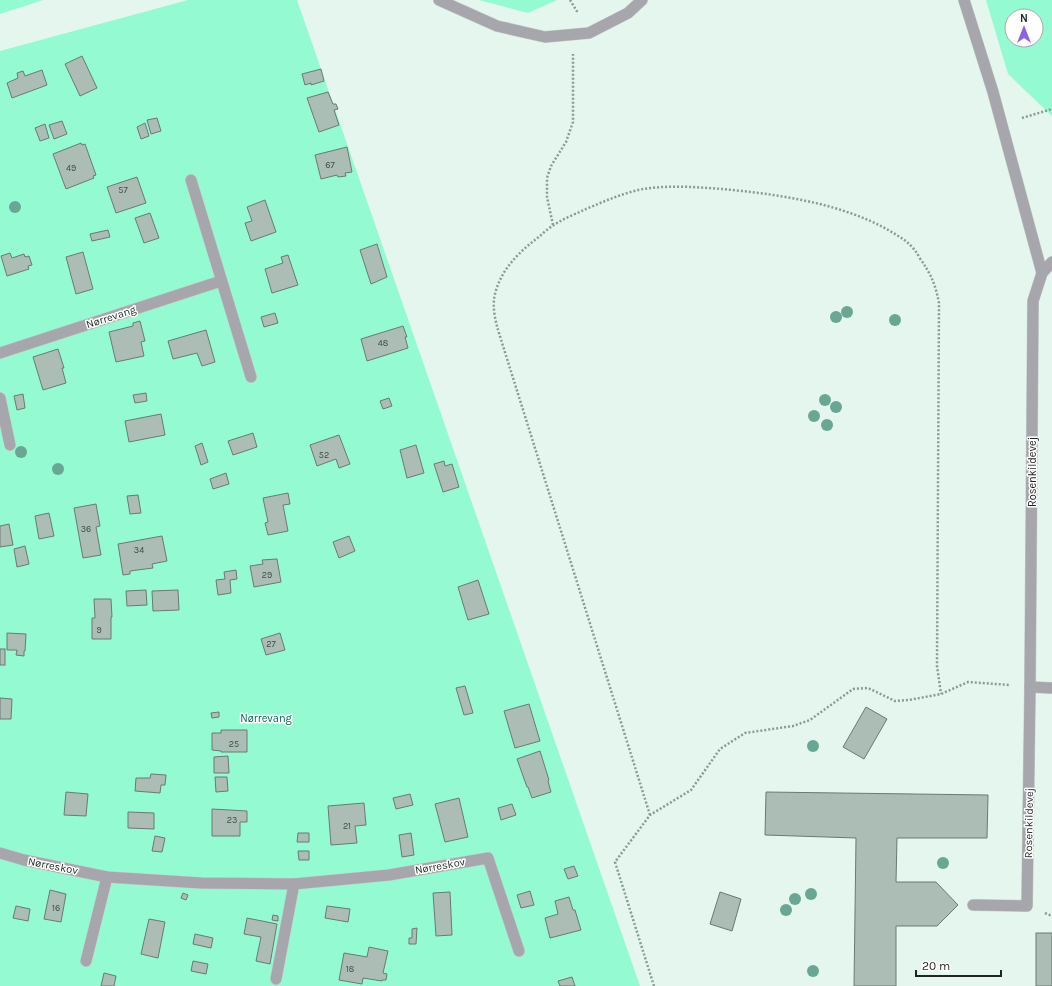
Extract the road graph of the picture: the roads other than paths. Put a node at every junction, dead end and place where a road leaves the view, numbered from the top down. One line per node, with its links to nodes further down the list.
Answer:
1 (439, 0): 2 (street)
2 (642, 0)
3 (964, 0): 6 (street)
4 (191, 180): 7 (street)
5 (1052, 262): 6 (street, Rosenkildevej)
6 (1042, 273): 12 (street, Rosenkildevej)
7 (222, 281): 8 (street, Nørrevang); 9 (street)
8 (0, 353)
9 (251, 376)
10 (0, 398): 11 (street)
11 (10, 445)
12 (1030, 686): 13 (street); 17 (street, Rosenkildevej)
13 (1052, 688)
14 (0, 853): 15 (street, Nørreskov)
15 (107, 877): 16 (street, Nørreskov); 19 (street)
16 (294, 884): 18 (street, Nørreskov); 20 (street)
17 (973, 905)
18 (519, 952)
19 (86, 961)
20 (276, 980)

